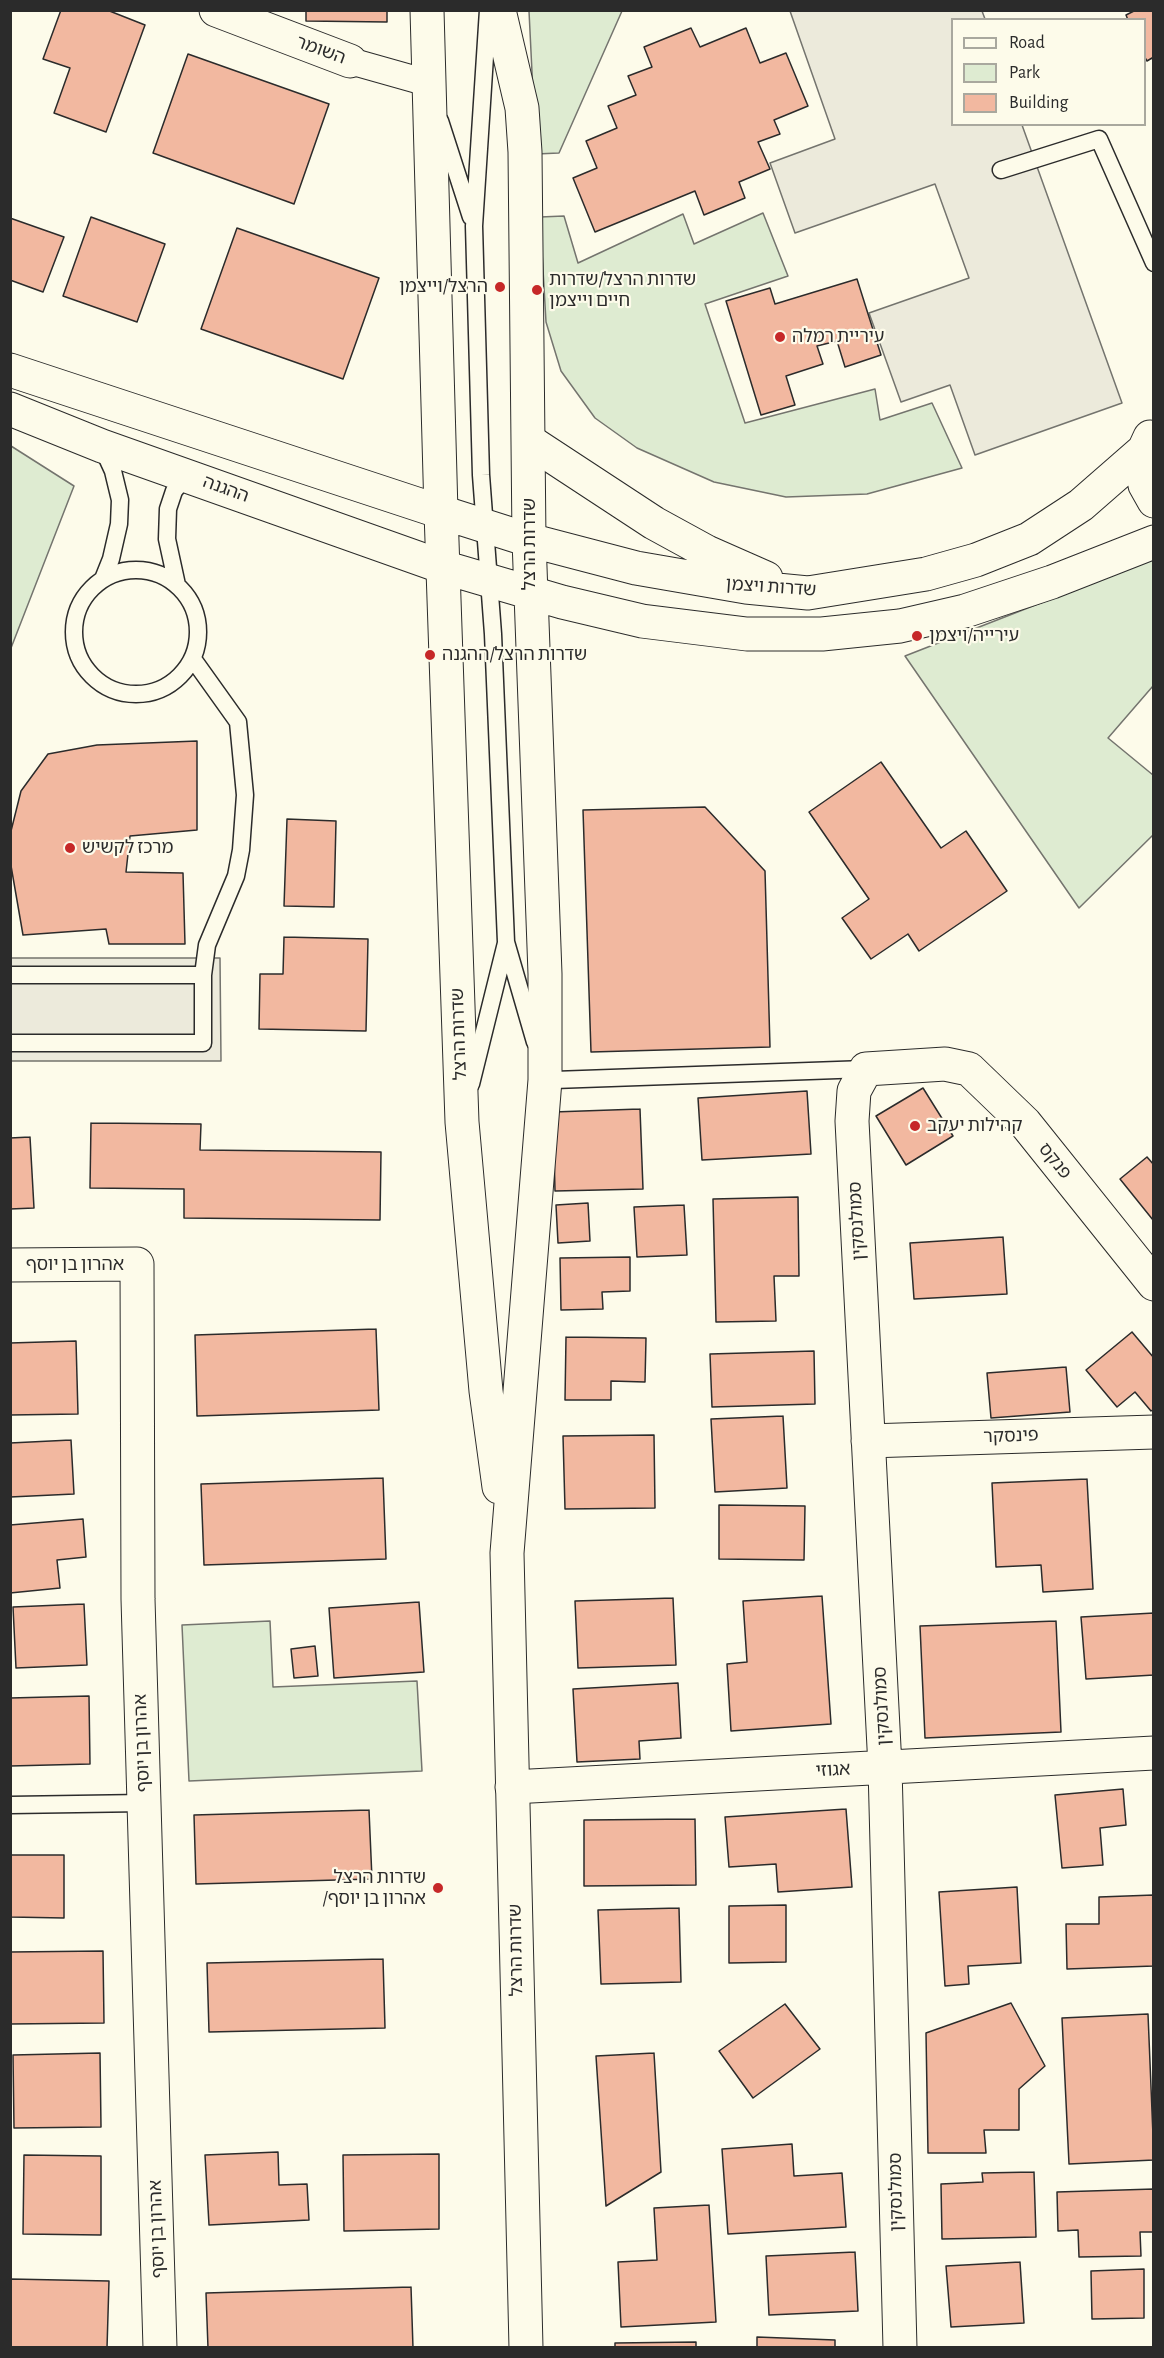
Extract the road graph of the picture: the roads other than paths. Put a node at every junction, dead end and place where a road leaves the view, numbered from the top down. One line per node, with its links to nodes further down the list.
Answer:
1 (216, 10): 5 (street, השומר)
2 (427, 10): 6 (street, שדרות הרצל)
3 (488, 10): 8 (lane, שדרות הרצל)
4 (499, 10): 12 (street, שדרות הרצל)
5 (351, 61): 6 (street, השומר)
6 (428, 83): 8 (lane, שדרות הרצל); 17 (street, שדרות הרצל)
7 (1001, 170): 9 (lane)
8 (474, 226): 18 (lane, שדרות הרצל)
9 (1154, 263)
10 (10, 370): 17 (street)
11 (10, 409): 14 (street, ההגנה)
12 (530, 441): 19 (street, שדרות הרצל); 26 (street)
13 (1149, 441): 16 (street); 26 (street, שדרות ויצמן)
14 (102, 446): 15 (street, ההגנה); 22 (lane)
15 (187, 476): 21 (street, ההגנה); 24 (lane)
16 (1154, 501)
17 (441, 512): 18 (street, שדרות ויצמן); 21 (street, שדרות הרצל)
18 (484, 526): 19 (street, שדרות ויצמן); 23 (lane, שדרות הרצל)
19 (529, 540): 25 (street, שדרות הרצל); 26 (street, שדרות ויצמן)
20 (1154, 542): 25 (street)
21 (443, 567): 23 (street); 34 (street, שדרות הרצל)
22 (103, 579): 24 (lane); 27 (lane)
23 (489, 582): 25 (street); 28 (lane, שדרות הרצל)
24 (177, 585): 27 (lane)
25 (530, 593): 33 (street, שדרות הרצל)
26 (808, 593)
27 (193, 659): 30 (lane)
28 (506, 942): 33 (lane, שדרות הרצל); 34 (lane, שדרות הרצל)
29 (10, 975): 30 (lane)
30 (203, 975): 31 (lane)
31 (10, 1043)
32 (866, 1068): 33 (lane); 36 (street, פנקס); 38 (street, סמולנסקין)
33 (550, 1080): 39 (street, שדרות הרצל)
34 (462, 1122): 39 (street, שדרות הרצל)
35 (10, 1265): 43 (street, אהרון בן יוסף)
36 (1154, 1284)
37 (1154, 1432): 38 (street, פינסקר)
38 (868, 1441): 41 (street, סמולנסקין)
39 (507, 1553): 42 (street, שדרות הרצל)
40 (1154, 1752): 41 (street, אגוזי)
41 (885, 1767): 42 (street, אגוזי); 47 (street, סמולנסקין)
42 (512, 1787): 46 (street, שדרות הרצל)
43 (144, 1803): 44 (lane); 45 (street, אהרון בן יוסף)
44 (10, 1805)
45 (160, 2348)
46 (526, 2348)
47 (900, 2348)

